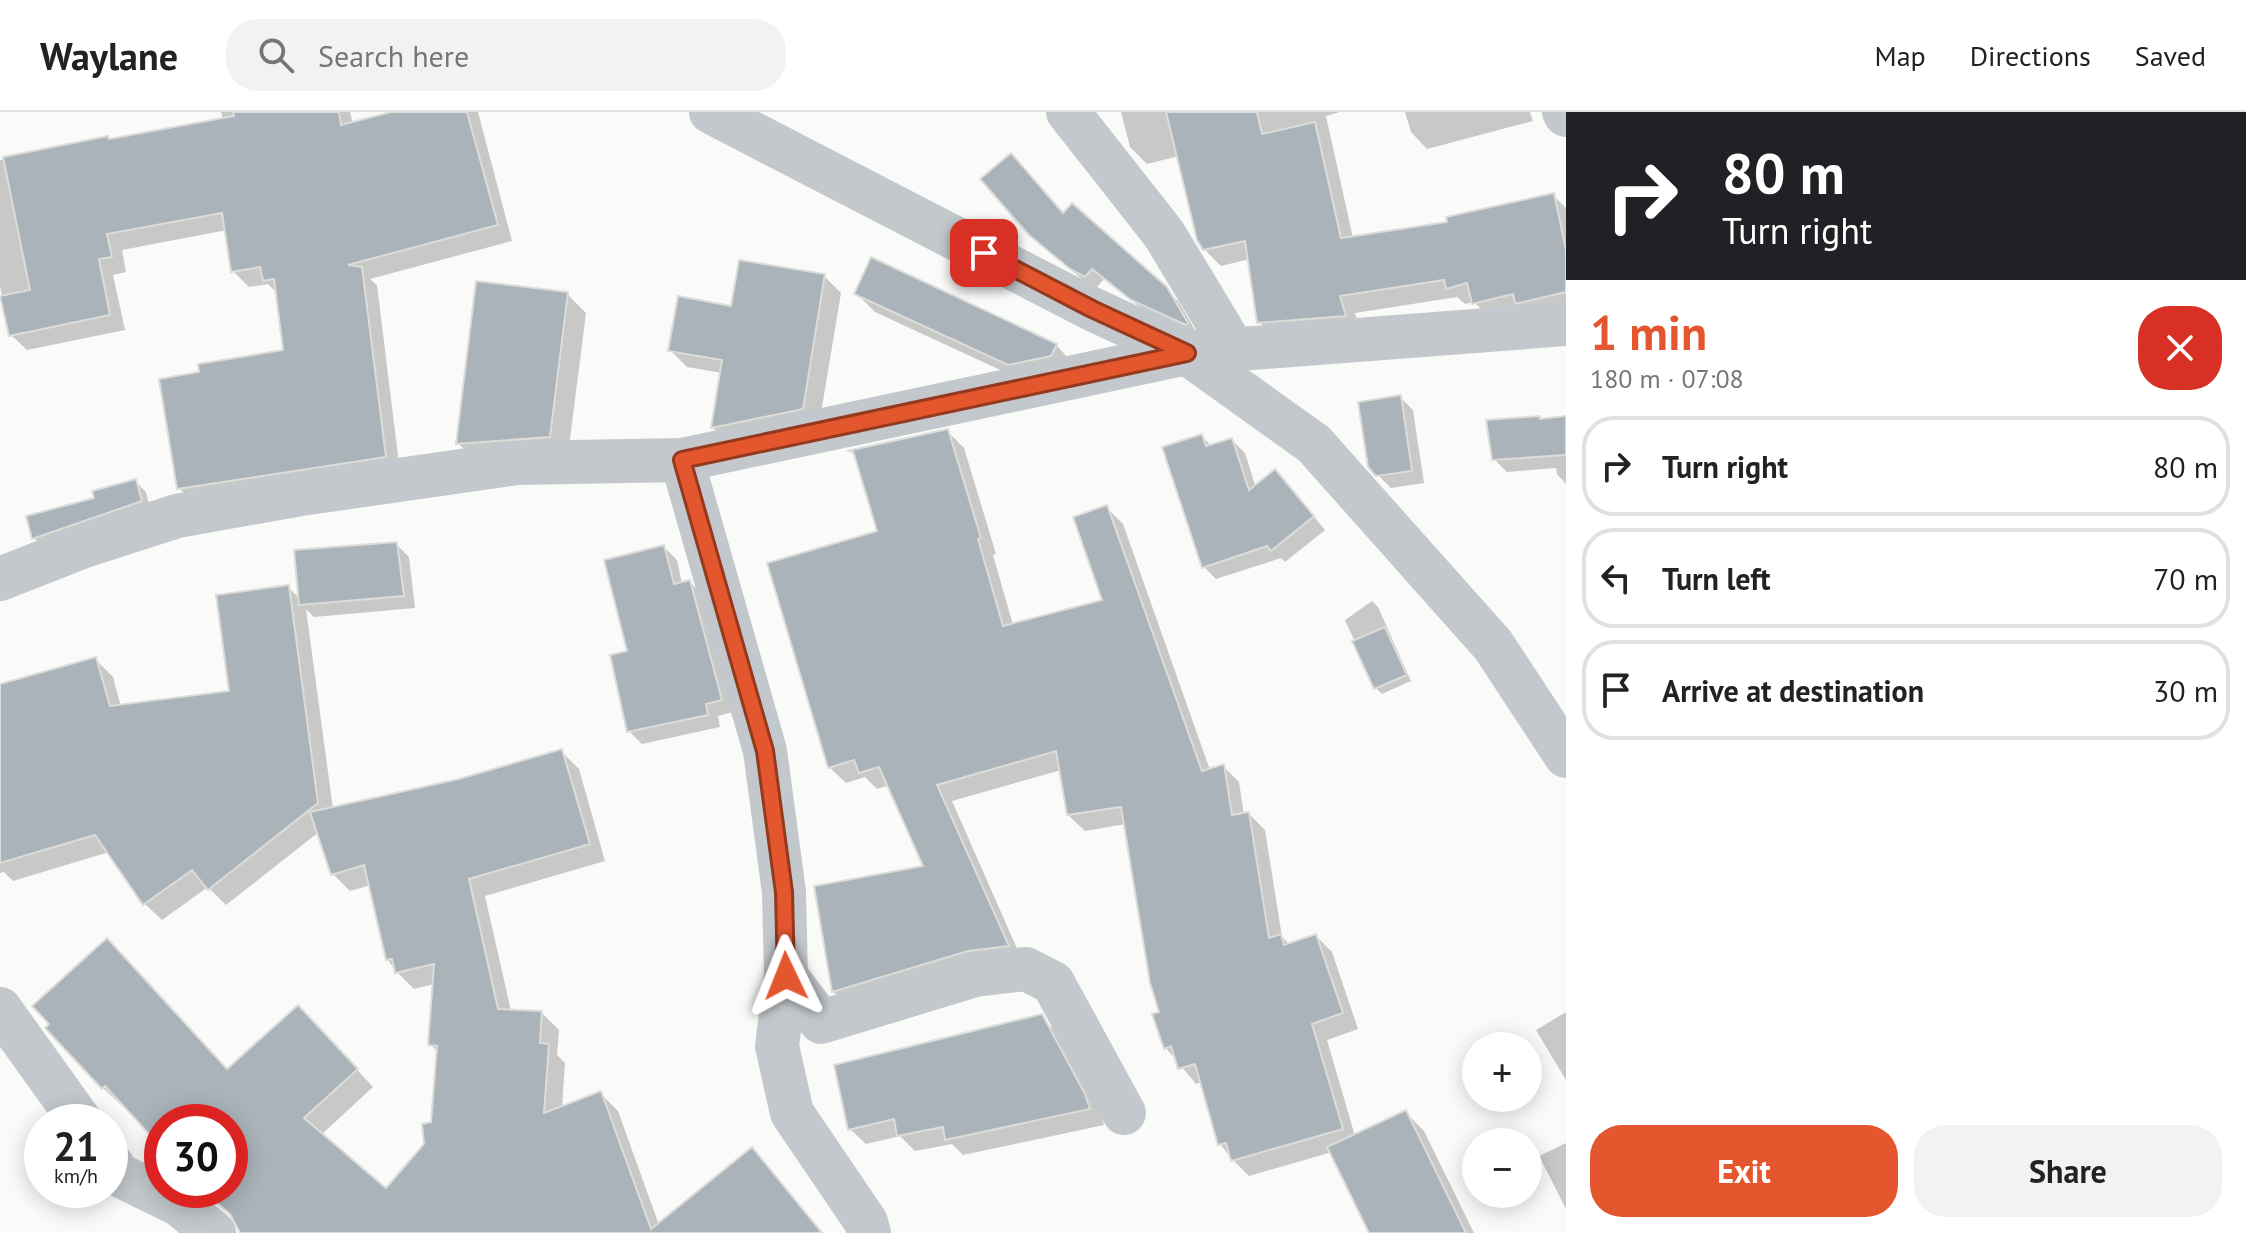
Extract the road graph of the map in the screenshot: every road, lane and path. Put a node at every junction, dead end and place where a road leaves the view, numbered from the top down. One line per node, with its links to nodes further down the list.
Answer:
1 (711, 112): 5 (street)
2 (1068, 112): 4 (street)
3 (1566, 324): 4 (street)
4 (1234, 350): 5 (street)
5 (1187, 353): 6 (street); 8 (street)
6 (682, 460): 7 (street); 9 (street)
7 (0, 579)
8 (1566, 756)
9 (786, 976): 12 (street); 15 (street)
10 (0, 1009): 11 (street)
11 (68, 1104)
12 (1124, 1113)
13 (128, 1179): 14 (street)
14 (214, 1233)
15 (869, 1233)

